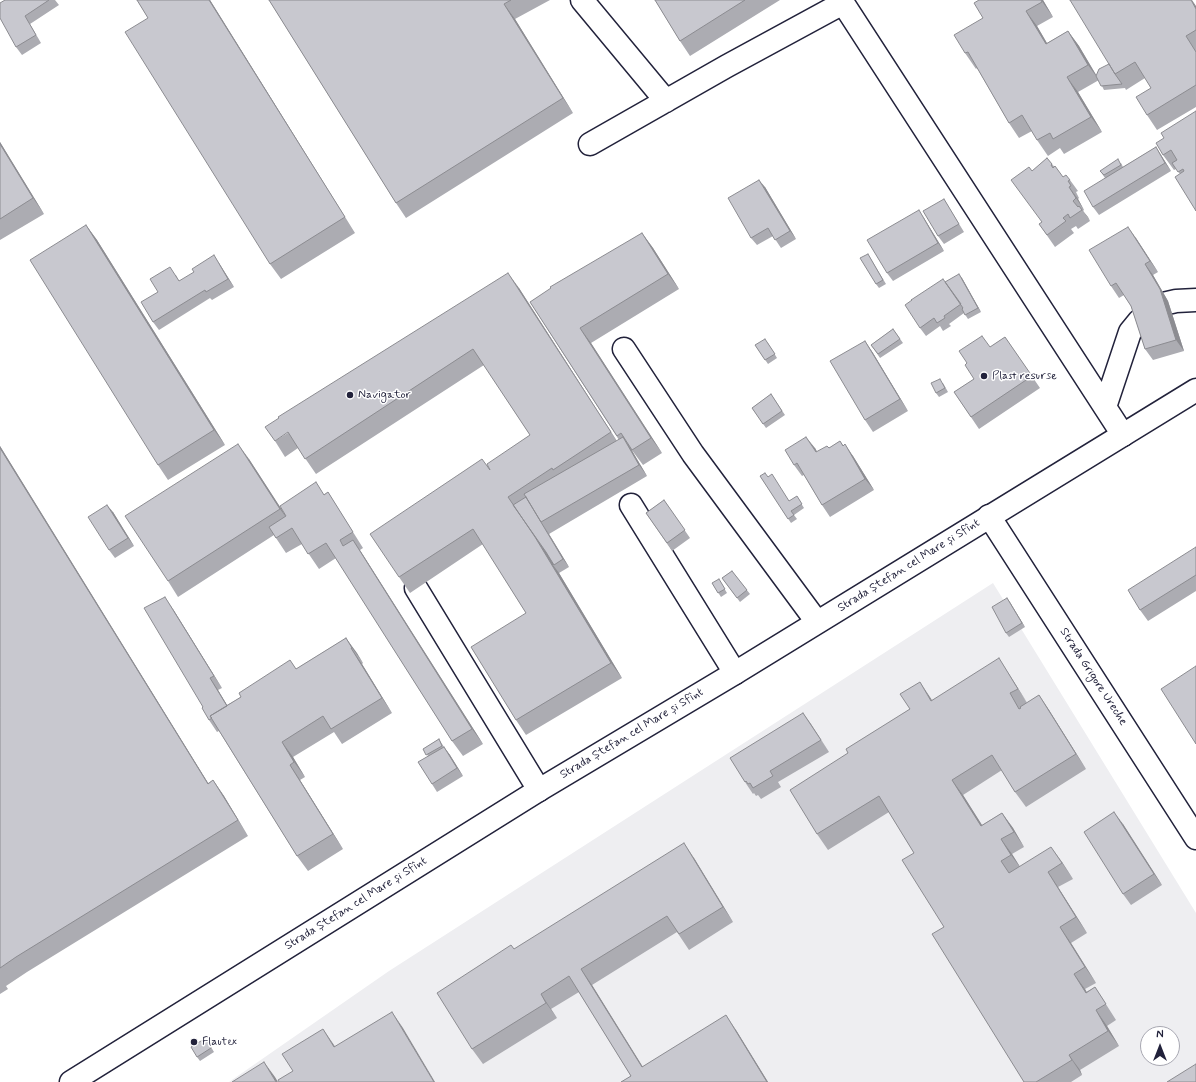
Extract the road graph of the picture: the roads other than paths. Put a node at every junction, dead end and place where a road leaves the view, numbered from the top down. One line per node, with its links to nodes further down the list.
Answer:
1 (582, 0): 3 (main road)
2 (842, 2): 3 (main road); 8 (main road)
3 (666, 101): 4 (main road)
4 (590, 144)
5 (1196, 300): 8 (main road)
6 (624, 349): 13 (main road)
7 (1196, 390): 9 (main road, Strada Ștefan cel Mare și Sfînt)
8 (1105, 407): 9 (main road)
9 (1123, 435): 11 (main road, Strada Ștefan cel Mare și Sfînt)
10 (631, 505): 14 (main road)
11 (989, 516): 13 (main road, Strada Ștefan cel Mare și Sfînt); 16 (main road, Strada Grigore Ureche)
12 (416, 588): 15 (main road)
13 (817, 622): 14 (main road, Strada Ștefan cel Mare și Sfînt)
14 (735, 673): 15 (main road, Strada Ștefan cel Mare și Sfînt)
15 (539, 790): 17 (main road, Strada Ștefan cel Mare și Sfînt)
16 (1196, 838)
17 (70, 1082)

